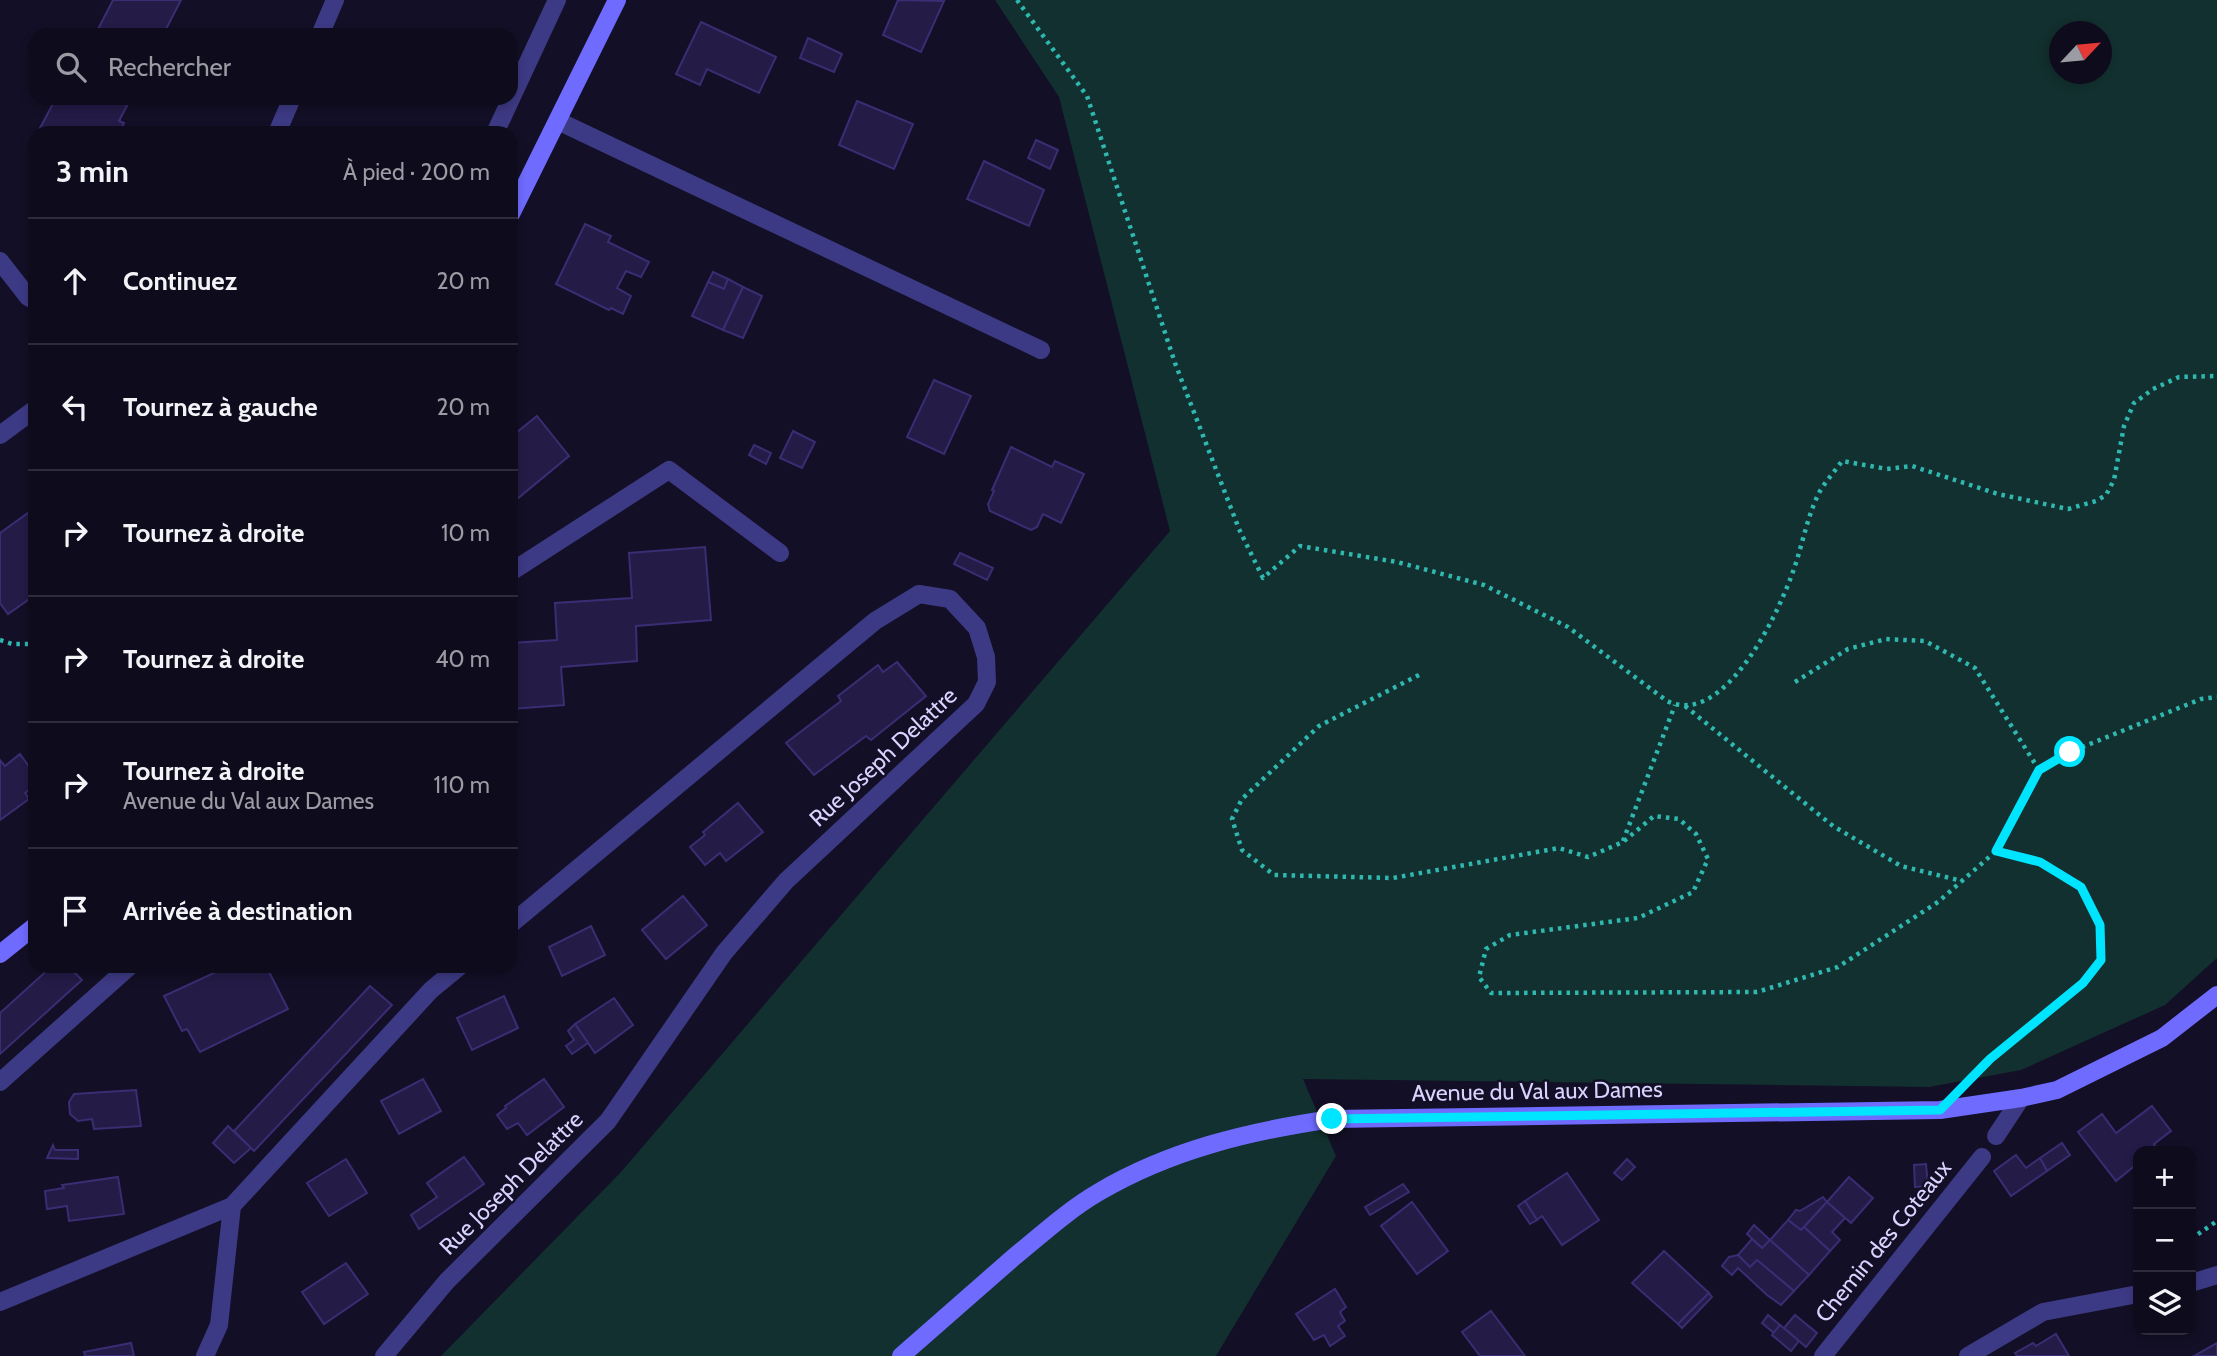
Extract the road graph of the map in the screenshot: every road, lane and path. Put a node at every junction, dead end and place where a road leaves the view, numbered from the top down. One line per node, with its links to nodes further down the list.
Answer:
1 (335, 0): 5 (street)
2 (557, 0): 6 (street)
3 (617, 0): 9 (main road)
4 (1017, 0): 26 (path)
5 (323, 28)
6 (518, 84)
7 (289, 105): 10 (street)
8 (508, 105): 11 (street)
9 (558, 121): 12 (main road); 15 (street)
10 (279, 126)
11 (498, 126)
12 (518, 200)
13 (0, 261): 14 (street)
14 (28, 297)
15 (1041, 350)
16 (2217, 376): 27 (path)
17 (28, 414): 18 (street)
18 (0, 435)
19 (780, 553): 20 (street)
20 (518, 567)
21 (0, 639): 22 (path)
22 (28, 644)
23 (1419, 675): 29 (path)
24 (1794, 682): 28 (path)
25 (2217, 697): 28 (path)
26 (1675, 705): 27 (path); 29 (path)
27 (1685, 706): 31 (path)
28 (2039, 770): 30 (path)
29 (1623, 842): 31 (path)
30 (1996, 851): 31 (path); 40 (path)
31 (1962, 881)
32 (518, 918): 51 (street, Rue Joseph Delattre)
33 (28, 932): 34 (main road)
34 (0, 954)
35 (122, 973): 38 (street)
36 (452, 973): 43 (street)
37 (2217, 995): 39 (main road, Avenue du Val aux Dames)
38 (0, 1082)
39 (2021, 1098): 40 (main road, Avenue du Val aux Dames); 41 (street)
40 (1940, 1110): 52 (main road, Avenue du Val aux Dames)
41 (1996, 1136)
42 (1982, 1157): 53 (street, Chemin des Coteaux)
43 (232, 1206): 49 (street); 50 (street)
44 (2217, 1221): 45 (path)
45 (2196, 1236)
46 (2217, 1275): 47 (street)
47 (2196, 1281)
48 (2133, 1295): 54 (street)
49 (0, 1302)
50 (205, 1356)
51 (384, 1356)
52 (901, 1356)
53 (1822, 1356)
54 (1968, 1356)

